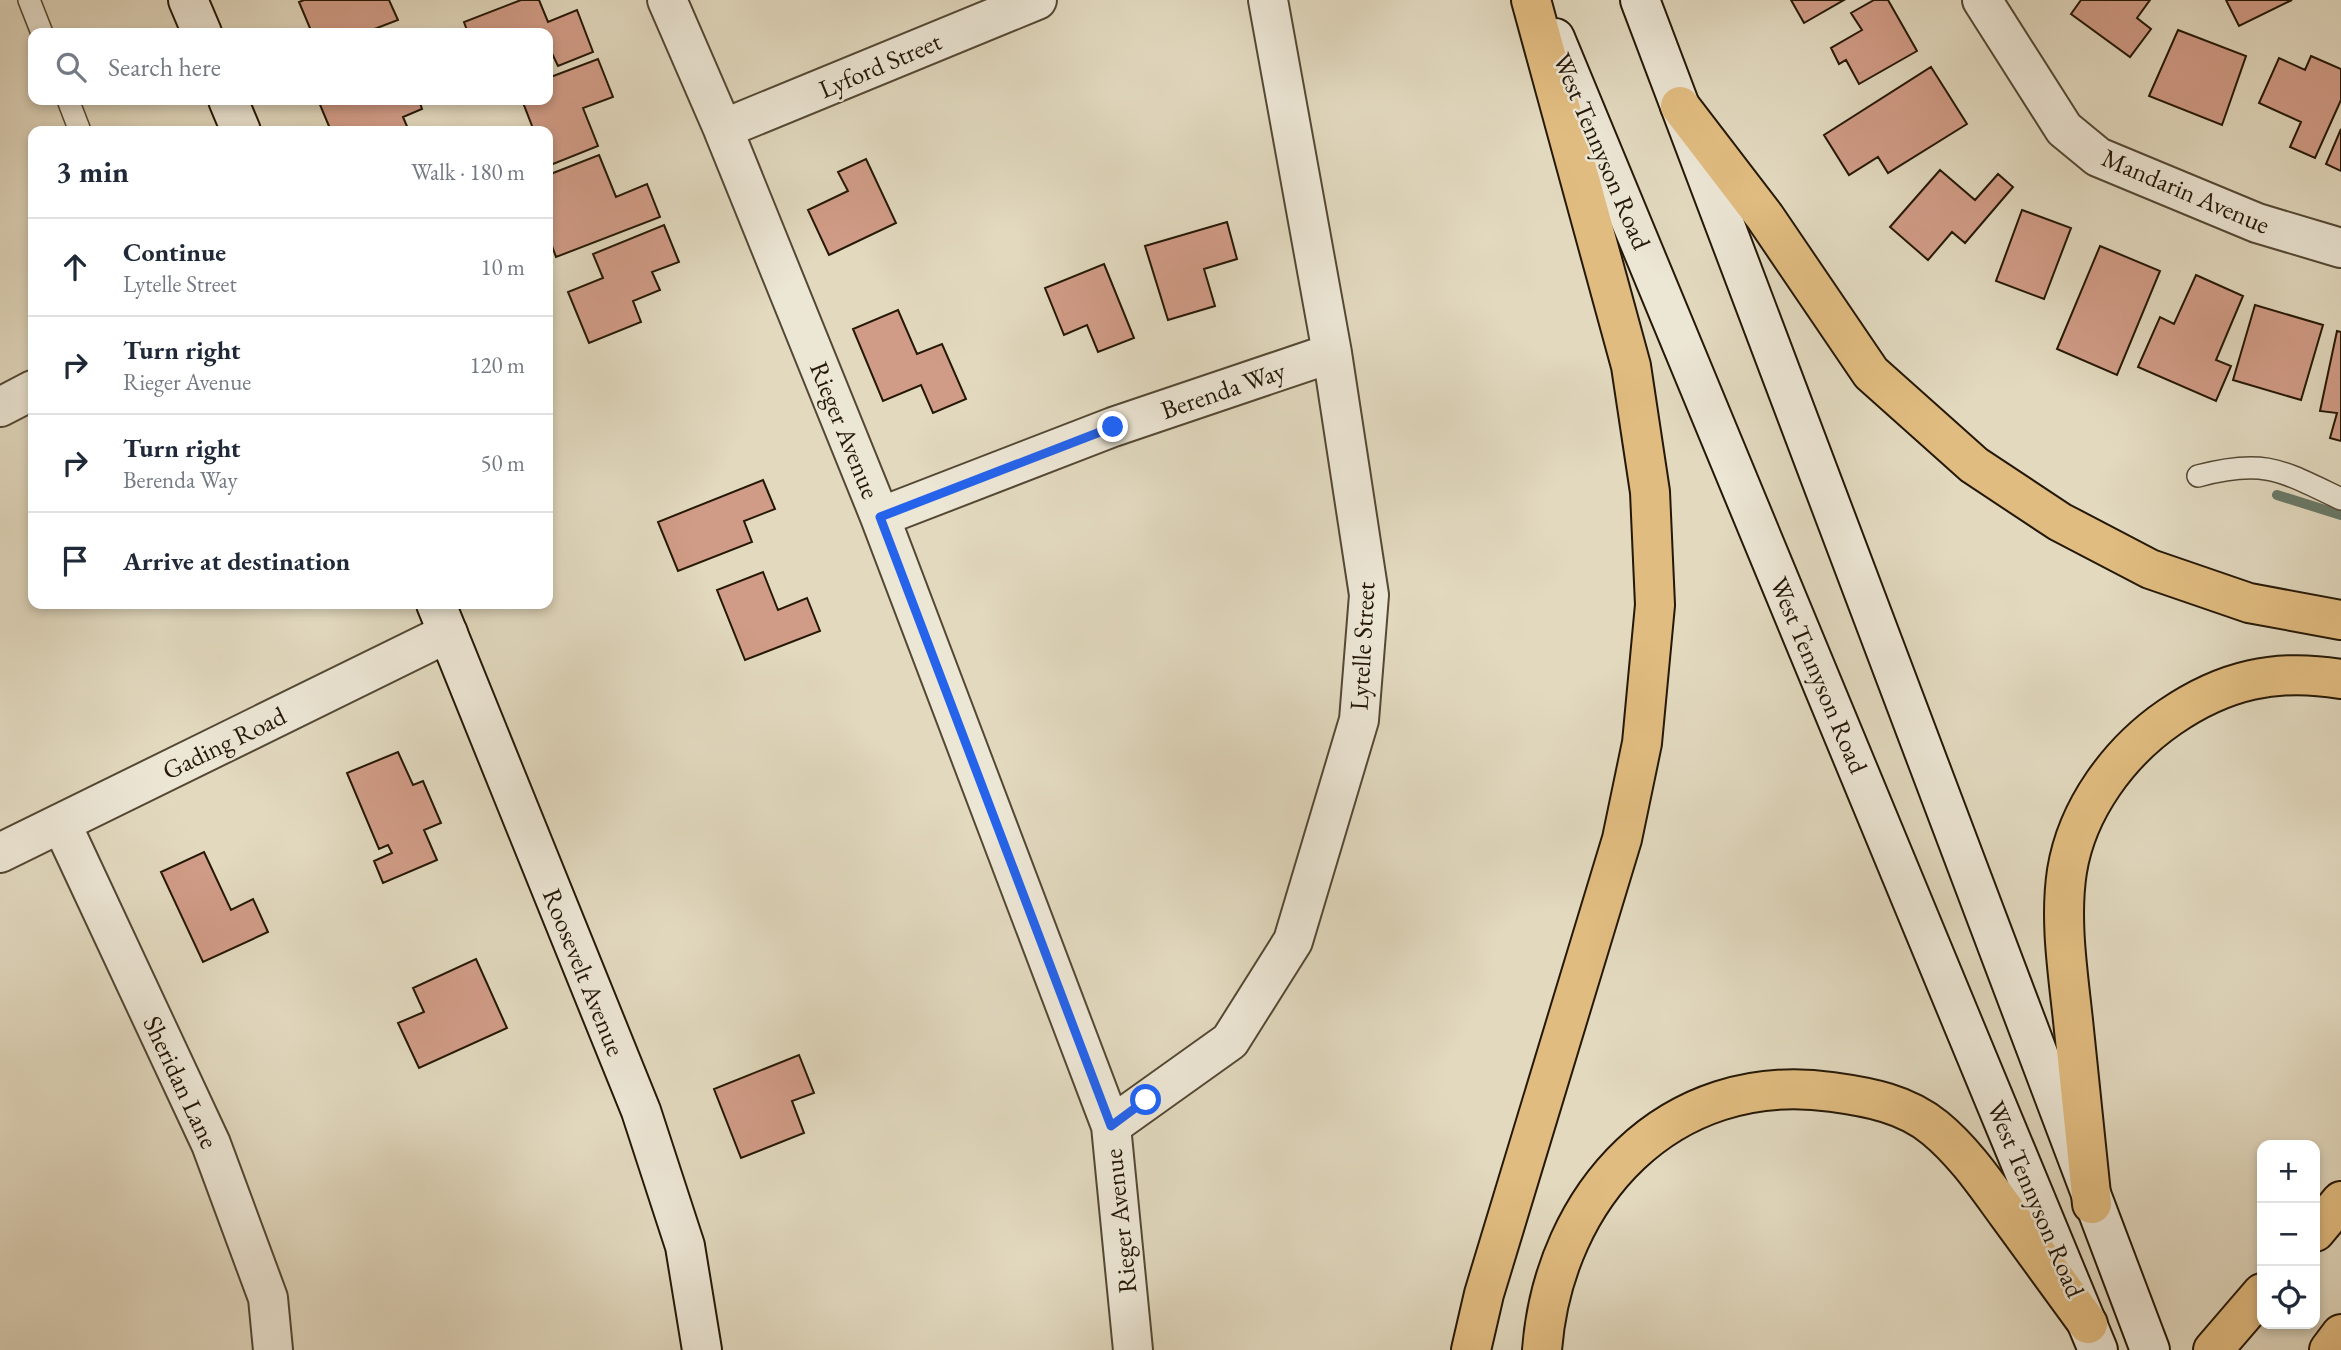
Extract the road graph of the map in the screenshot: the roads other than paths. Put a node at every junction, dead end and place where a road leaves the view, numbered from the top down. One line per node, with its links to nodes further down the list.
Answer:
1 (29, 0): 10 (lane)
2 (188, 0): 11 (street)
3 (667, 0): 17 (street, Rieger Avenue)
4 (1037, 0): 17 (street, Lyford Street)
5 (1268, 0): 19 (street, Lytelle Street)
6 (1531, 0): 40 (highway)
7 (1539, 0): 36 (street, West Tennyson Road)
8 (1640, 0): 14 (street, West Tennyson Road)
9 (1982, 0): 18 (street, Mandarin Avenue)
10 (40, 28)
11 (200, 28)
12 (70, 105): 15 (lane)
13 (230, 105): 16 (street)
14 (1680, 106): 26 (highway); 32 (street, West Tennyson Road)
15 (78, 126)
16 (239, 126)
17 (723, 129): 24 (street, Rieger Avenue)
18 (2341, 248)
19 (1332, 353): 24 (street, Berenda Way); 30 (street, Lytelle Street)
20 (28, 393): 21 (street)
21 (0, 407)
22 (2198, 476): 23 (lane)
23 (2341, 499)
24 (880, 517): 30 (street, Rieger Avenue)
25 (442, 618): 28 (street, Gading Road); 38 (street, Roosevelt Avenue)
26 (2341, 620)
27 (2341, 679): 32 (highway)
28 (61, 823): 29 (street, Gading Road); 37 (street, Sheridan Lane)
29 (0, 853)
30 (1111, 1126): 39 (street, Rieger Avenue)
31 (2341, 1201): 33 (highway)
32 (2092, 1205): 42 (street, West Tennyson Road)
33 (2320, 1226)
34 (2257, 1299): 43 (highway)
35 (2341, 1334): 44 (highway)
36 (2093, 1337): 41 (highway)
37 (273, 1350)
38 (702, 1350)
39 (1133, 1350)
40 (1471, 1350)
41 (1542, 1350)
42 (2150, 1350)
43 (2213, 1350)
44 (2329, 1350)

